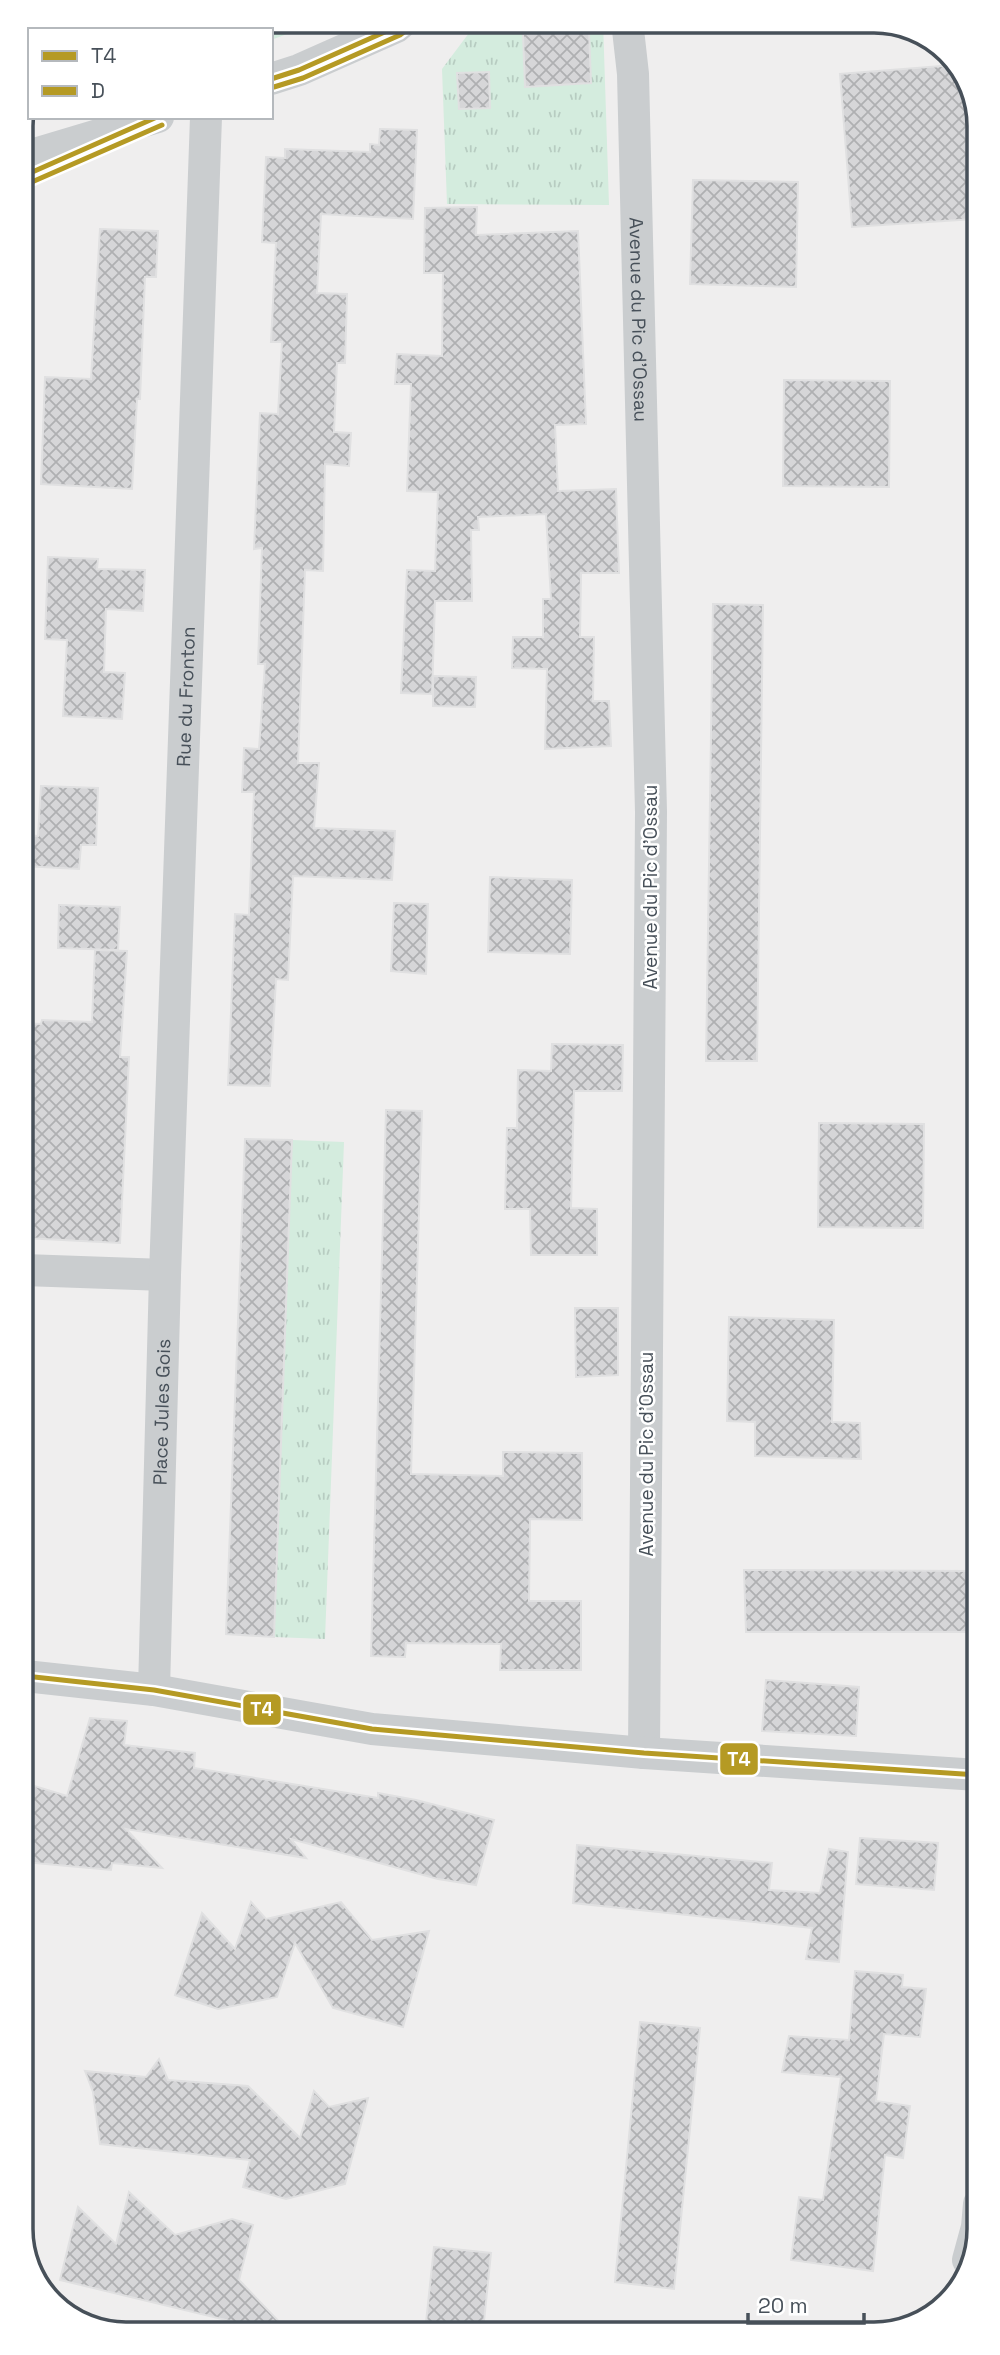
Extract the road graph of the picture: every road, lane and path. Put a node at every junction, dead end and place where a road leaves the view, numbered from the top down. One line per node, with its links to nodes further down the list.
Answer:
1 (382, 33): 3 (street)
2 (628, 33): 12 (street, Avenue du Pic d'Ossau)
3 (273, 78)
4 (152, 119): 6 (street); 7 (street)
5 (206, 119): 9 (street, Rue du Fronton)
6 (33, 154)
7 (33, 172)
8 (33, 1270): 9 (street)
9 (166, 1275): 11 (street, Place Jules Gois)
10 (33, 1677): 11 (street)
11 (154, 1690): 12 (street)
12 (644, 1753): 13 (street)
13 (967, 1774)

